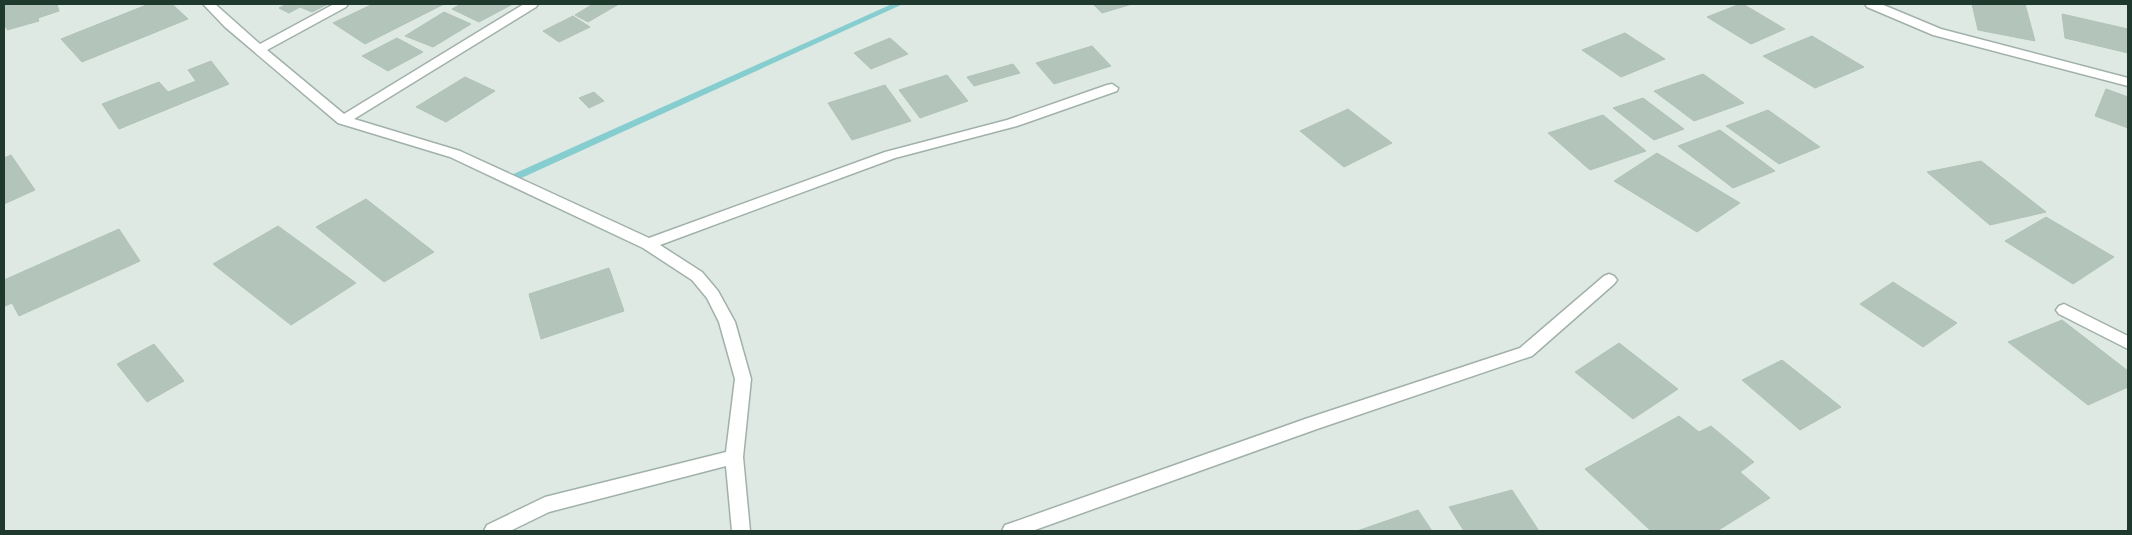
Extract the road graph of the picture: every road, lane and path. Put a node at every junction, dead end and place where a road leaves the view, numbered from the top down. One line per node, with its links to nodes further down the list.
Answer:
1 (209, 4): 5 (street)
2 (342, 4): 5 (street)
3 (532, 4): 8 (street)
4 (1871, 4): 6 (street)
5 (259, 49): 8 (street)
6 (2128, 82)
7 (1112, 88): 9 (street)
8 (343, 120): 9 (street)
9 (648, 244): 13 (street)
10 (1609, 280): 16 (street)
11 (2064, 310): 12 (street)
12 (2128, 343)
13 (734, 457): 14 (street); 15 (street)
14 (493, 531)
15 (741, 531)
16 (1010, 531)

